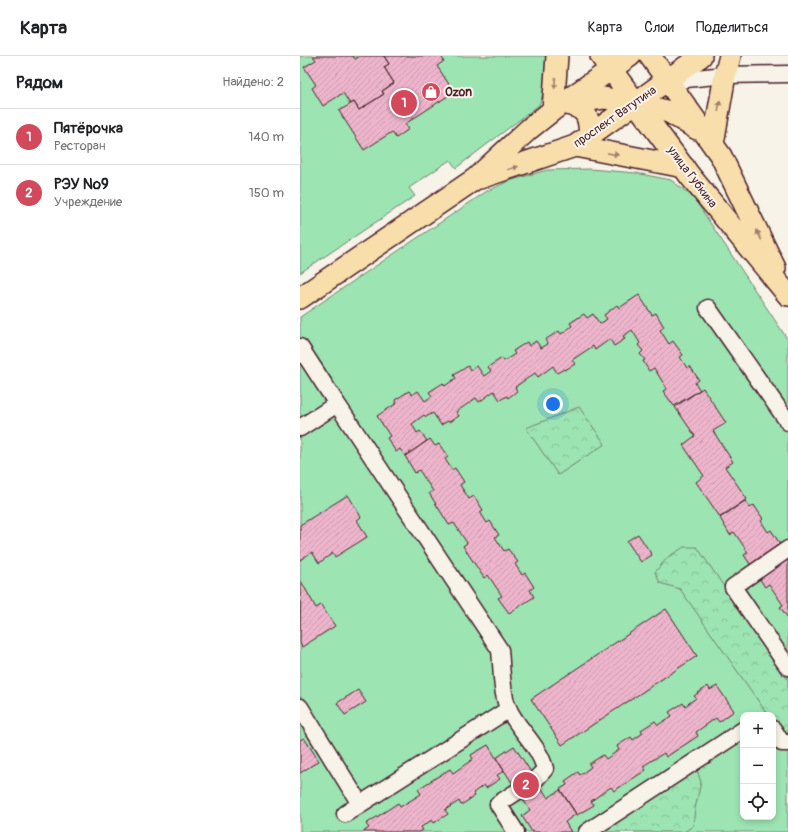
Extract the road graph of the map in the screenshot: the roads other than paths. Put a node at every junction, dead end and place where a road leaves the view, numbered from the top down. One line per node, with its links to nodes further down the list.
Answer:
1 (557, 56): 12 (main road, one-way to 12)
2 (630, 56): 6 (main road, проспект Ватутина)
3 (650, 56): 9 (main road, улица Губкина)
4 (673, 56): 9 (main road)
5 (701, 56): 9 (main road, проспект Ватутина)
6 (608, 60): 10 (main road); 11 (main road, улица Губкина); 12 (main road, проспект Ватутина)
7 (727, 65): 8 (lane); 9 (lane); 14 (main road, one-way to 7)
8 (788, 74)
9 (667, 81): 11 (main road, проспект Ватутина); 13 (main road); 14 (main road, улица Губкина)
10 (604, 98): 11 (main road); 12 (main road); 15 (main road)
11 (636, 103): 13 (main road); 15 (main road, проспект Ватутина); 16 (main road, улица Губкина)
12 (558, 106): 15 (main road); 18 (main road, проспект Ватутина)
13 (669, 112): 14 (main road); 16 (main road)
14 (709, 139): 16 (main road); 19 (main road, улица Губкина, one-way to 14)
15 (582, 141): 17 (main road, one-way to 17); 18 (main road, проспект Ватутина, one-way to 15)
16 (671, 149): 17 (main road, улица Губкина)
17 (684, 167): 19 (main road, улица Губкина)
18 (475, 179): 20 (main road, проспект Ватутина)
19 (788, 295)
20 (300, 298)
21 (708, 308): 24 (lane)
22 (300, 347): 23 (lane)
23 (337, 404): 25 (lane); 29 (lane)
24 (788, 422)
25 (300, 428)
26 (788, 550): 27 (lane)
27 (788, 667)
28 (300, 707): 35 (lane)
29 (509, 709): 33 (lane); 35 (lane)
30 (740, 732): 38 (lane)
31 (776, 734): 32 (lane)
32 (788, 743)
33 (536, 779)
34 (518, 791): 37 (lane)
35 (360, 804): 36 (lane)
36 (345, 814)
37 (516, 832)
38 (587, 832)

